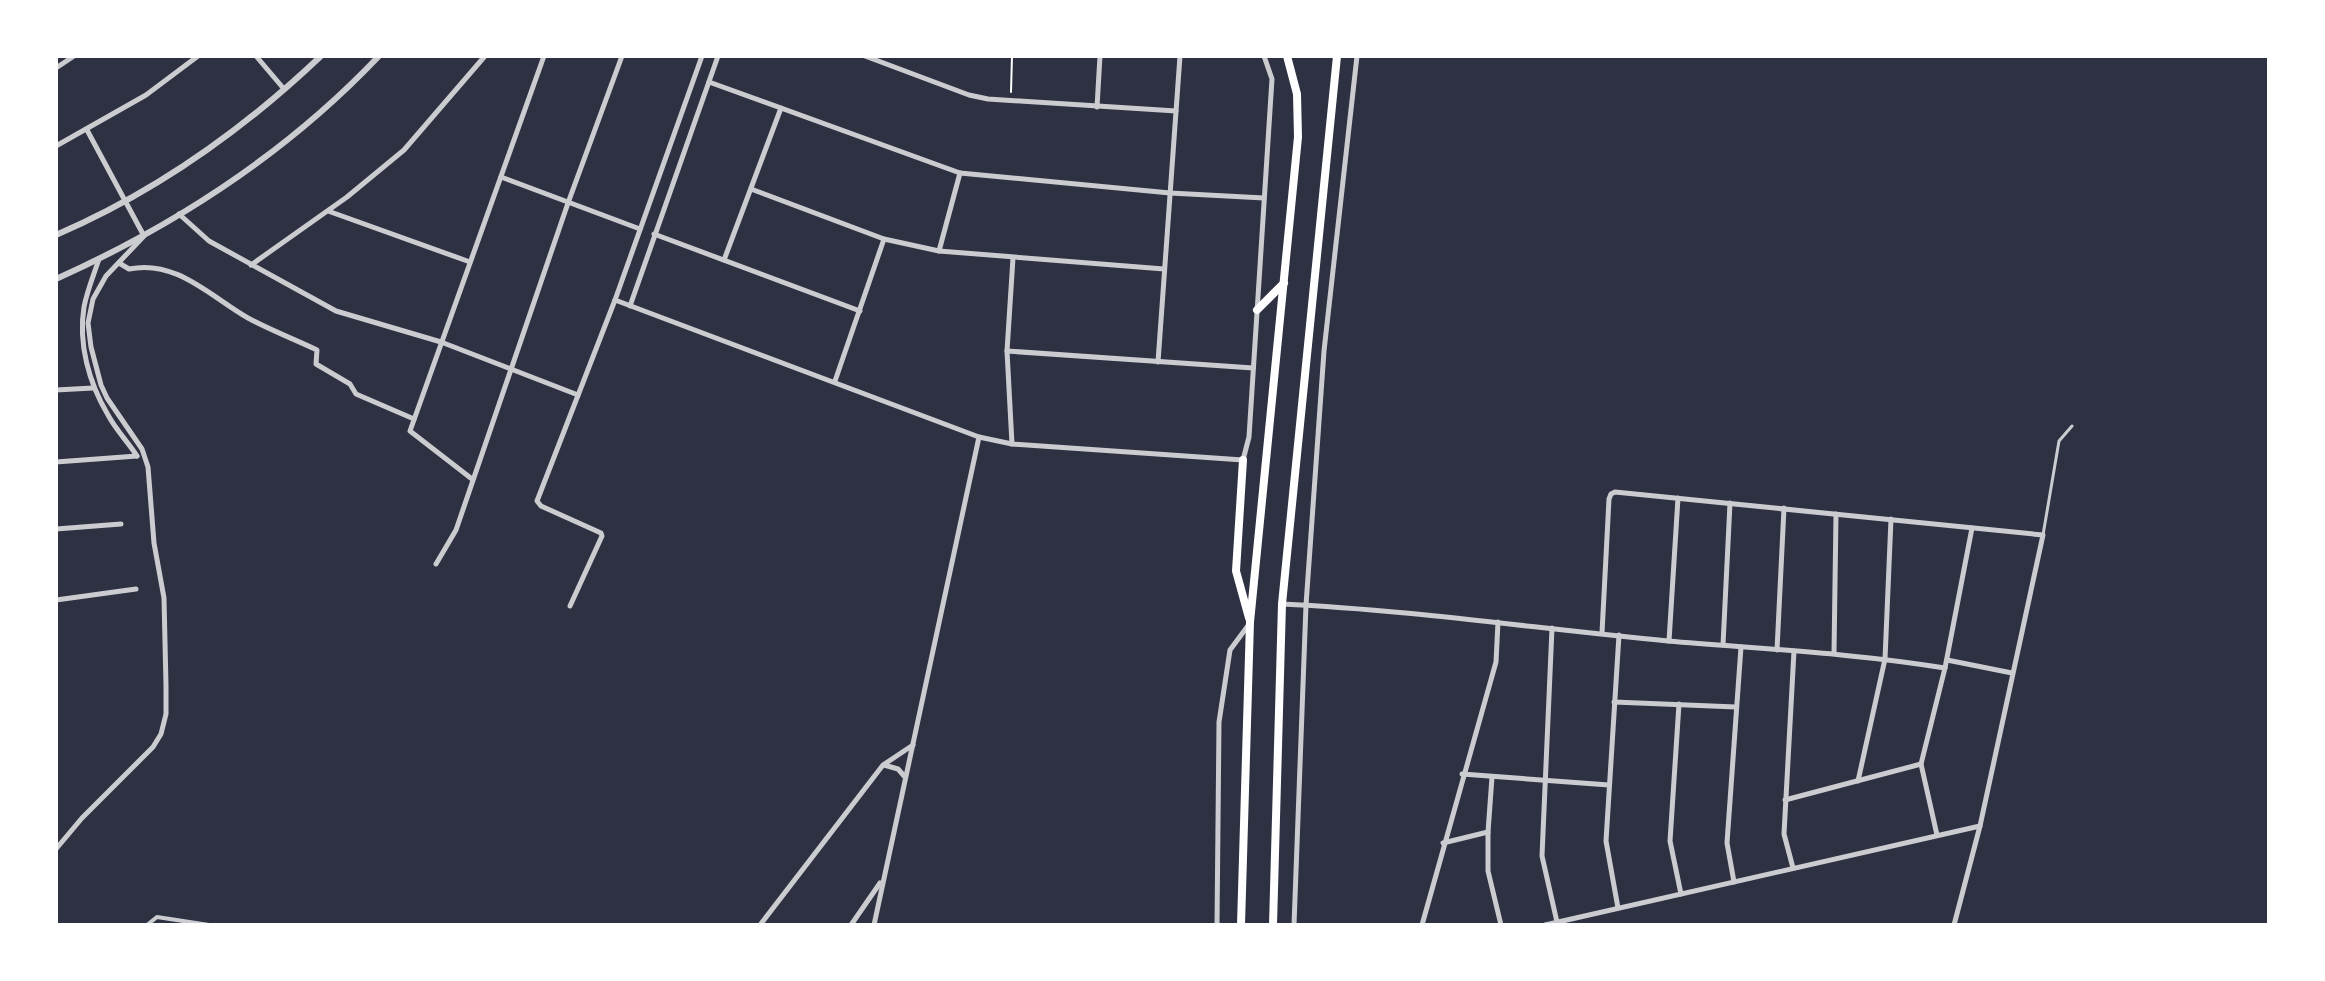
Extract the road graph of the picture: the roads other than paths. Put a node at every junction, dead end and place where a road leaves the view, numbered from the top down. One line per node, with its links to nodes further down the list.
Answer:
1 (74, 56): 18 (street)
2 (198, 56): 24 (street)
3 (256, 56): 20 (street)
4 (321, 56): 20 (street)
5 (379, 56): 34 (street)
6 (485, 56): 33 (street)
7 (544, 56): 27 (street)
8 (622, 56): 32 (street)
9 (702, 56): 35 (street)
10 (718, 56): 19 (street)
11 (865, 56): 21 (street)
12 (1100, 56): 21 (street)
13 (1180, 56): 23 (street)
14 (1264, 56): 30 (street)
15 (1287, 56): 49 (highway)
16 (1337, 56): 82 (highway)
17 (1357, 56): 83 (street)
18 (56, 68)
19 (709, 82): 22 (street); 36 (street)
20 (285, 90): 31 (street)
21 (1097, 107): 23 (street)
22 (781, 108): 26 (street); 28 (street)
23 (1176, 111): 29 (street)
24 (87, 130): 25 (street); 31 (street)
25 (56, 146)
26 (960, 173): 29 (street); 40 (street)
27 (501, 177): 32 (street); 44 (street)
28 (751, 189): 39 (street); 43 (street)
29 (1170, 193): 30 (street); 47 (street)
30 (1264, 198): 52 (street)
31 (124, 202): 37 (street); 38 (street)
32 (568, 203): 35 (street); 58 (street)
33 (327, 211): 44 (street); 46 (street)
34 (178, 214): 38 (street); 46 (street)
35 (640, 229): 50 (street)
36 (654, 234): 43 (street); 51 (street)
37 (56, 235)
38 (144, 236): 42 (street); 45 (street)
39 (884, 239): 40 (street); 53 (street)
40 (939, 251): 41 (street)
41 (1013, 258): 47 (street); 55 (street)
42 (99, 259): 48 (street); 60 (street)
43 (724, 260): 53 (street)
44 (470, 262): 54 (street)
45 (119, 263): 63 (street); 117 (street)
46 (251, 265): 54 (street)
47 (1164, 269): 56 (street)
48 (56, 279)
49 (1284, 282): 52 (highway); 85 (highway)
50 (615, 300): 51 (street); 62 (street)
51 (630, 306): 59 (street)
52 (1257, 310): 57 (street)
53 (860, 311): 59 (street)
54 (441, 342): 58 (street); 63 (street)
55 (1007, 351): 56 (street); 66 (street)
56 (1158, 362): 57 (street)
57 (1253, 368): 67 (street)
58 (513, 369): 62 (street); 69 (street)
59 (835, 381): 65 (street)
60 (93, 388): 61 (street); 68 (street)
61 (56, 390)
62 (578, 395): 84 (street)
63 (414, 419): 69 (street)
64 (2072, 426): 78 (lane)
65 (979, 437): 66 (street); 103 (street)
66 (1012, 444): 67 (street)
67 (1243, 460): 85 (highway)
68 (56, 462)
69 (472, 479): 79 (street)
70 (1678, 497): 71 (street); 88 (street); 90 (street)
71 (1730, 503): 72 (street); 91 (street)
72 (1784, 508): 73 (street); 93 (street)
73 (1836, 514): 74 (street); 95 (street)
74 (1891, 519): 76 (street); 96 (street)
75 (121, 524): 77 (street)
76 (1972, 528): 78 (street); 97 (street)
77 (56, 529)
78 (2043, 535): 99 (street)
79 (436, 564)
80 (136, 589): 81 (street)
81 (56, 600)
82 (1282, 604): 83 (street); 133 (highway)
83 (1306, 605): 86 (street); 134 (street)
84 (570, 606)
85 (1250, 622): 131 (street); 132 (highway)
86 (1498, 622): 87 (street); 106 (street)
87 (1552, 628): 88 (street); 109 (street)
88 (1602, 633): 89 (street)
89 (1619, 635): 90 (street); 100 (street)
90 (1669, 641): 91 (street)
91 (1723, 645): 92 (street)
92 (1741, 647): 93 (street); 102 (street)
93 (1777, 650): 94 (street)
94 (1794, 651): 95 (street); 112 (street)
95 (1834, 653): 96 (street)
96 (1885, 659): 98 (street); 110 (street)
97 (1946, 660): 98 (street); 99 (street)
98 (1945, 668): 104 (street)
99 (2012, 673): 113 (street)
100 (1614, 702): 101 (street); 111 (street)
101 (1679, 704): 102 (street); 121 (street)
102 (1736, 707): 120 (street)
103 (913, 745): 105 (street); 107 (street)
104 (1921, 764): 110 (street); 115 (street)
105 (883, 765): 107 (street); 128 (street)
106 (1462, 774): 108 (street); 116 (street)
107 (905, 777): 119 (street)
108 (1492, 777): 109 (street); 114 (street)
109 (1545, 781): 111 (street); 125 (street)
110 (1858, 781): 112 (street)
111 (1609, 785): 123 (street)
112 (1785, 800): 118 (street)
113 (1980, 826): 115 (street); 138 (street)
114 (1488, 832): 116 (street); 136 (street)
115 (1937, 836): 118 (street)
116 (1443, 843): 135 (street)
117 (56, 849)
118 (1793, 868): 120 (street)
119 (883, 879): 122 (street); 124 (street)
120 (1734, 882): 121 (street)
121 (1681, 894): 123 (street)
122 (863, 908): 124 (street); 129 (street)
123 (1618, 908): 125 (street)
124 (876, 913): 130 (street)
125 (1557, 922): 137 (street)
126 (147, 925): 127 (street)
127 (209, 925)
128 (760, 925)
129 (851, 925)
130 (874, 925)
131 (1217, 925)
132 (1241, 925)
133 (1273, 925)
134 (1294, 925)
135 (1422, 925)
136 (1501, 925)
137 (1545, 925)
138 (1954, 925)

